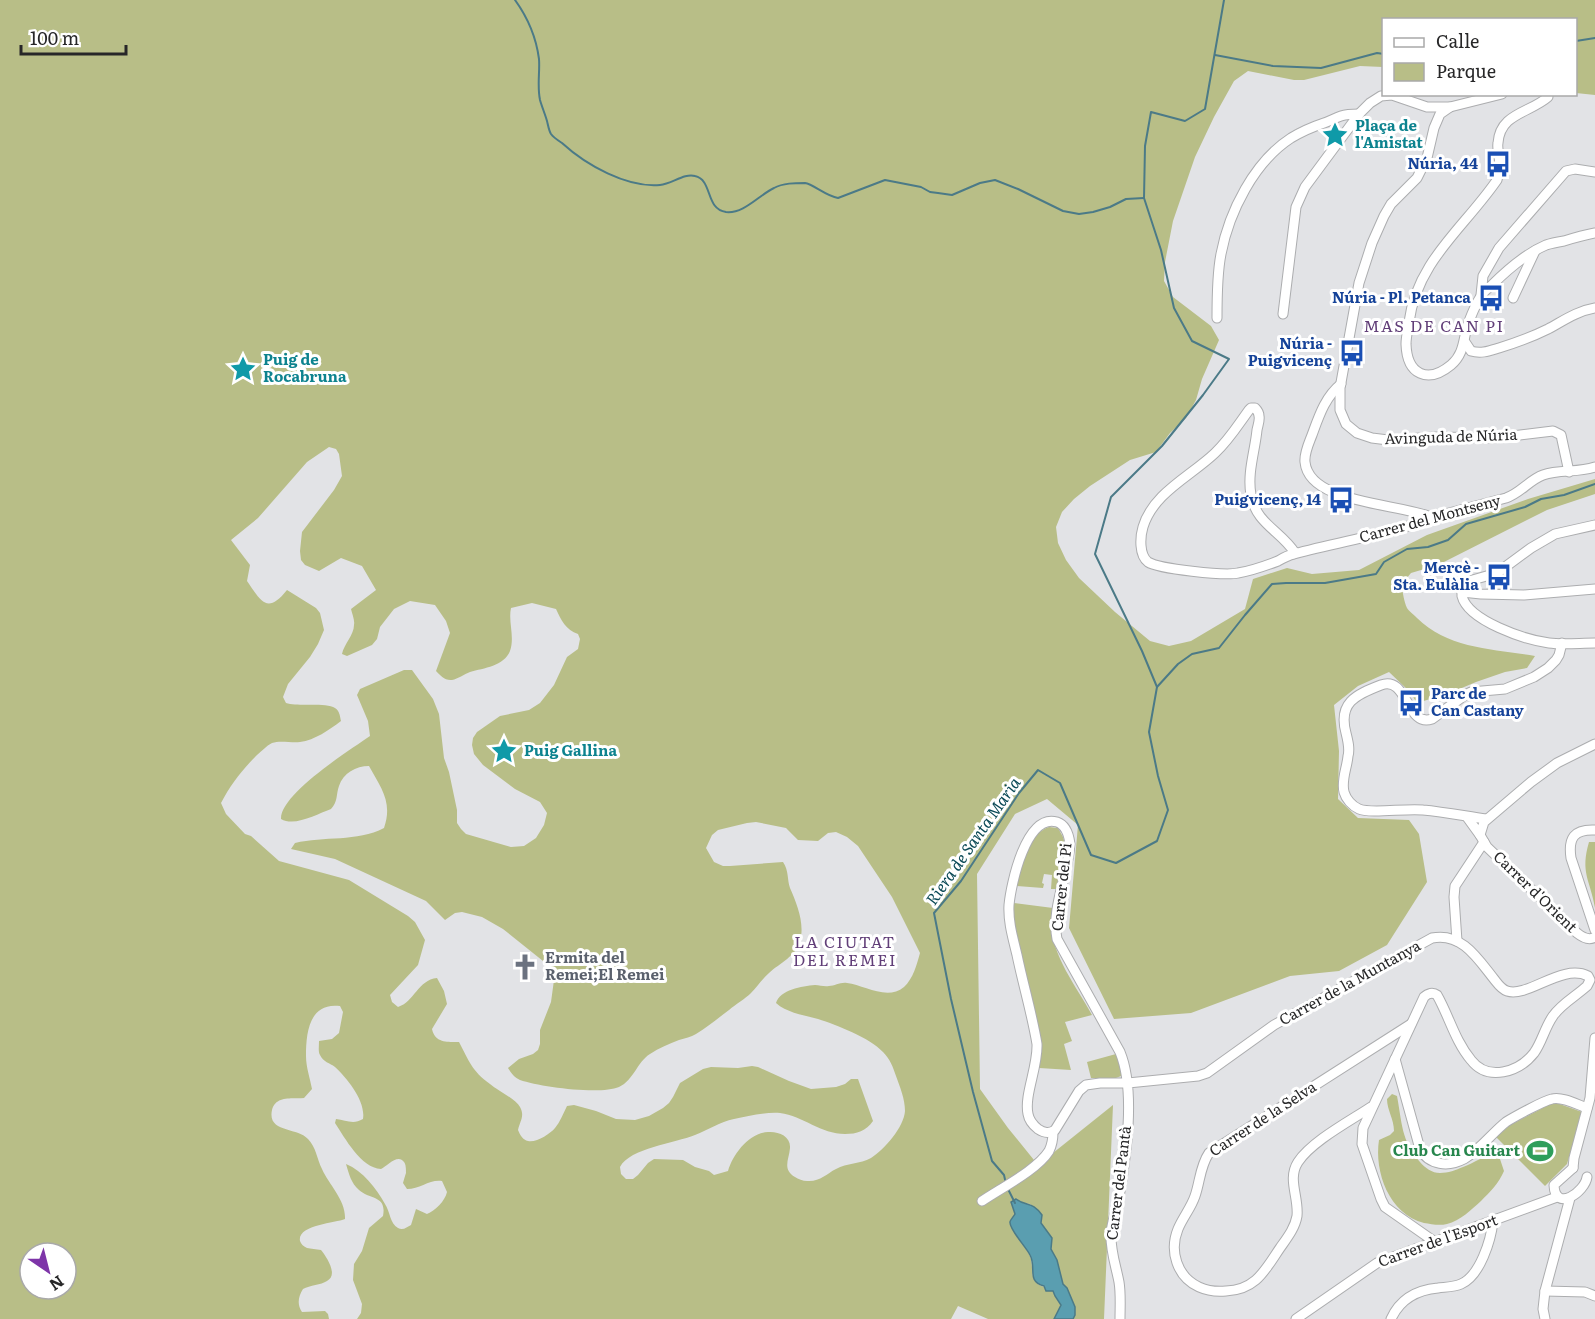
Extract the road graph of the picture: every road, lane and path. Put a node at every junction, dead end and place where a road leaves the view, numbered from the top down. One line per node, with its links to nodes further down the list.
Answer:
1 (1382, 96): 7 (street)
2 (1395, 96): 5 (street)
3 (1494, 96): 6 (street)
4 (1548, 96): 17 (street)
5 (1423, 105): 6 (street); 8 (street)
6 (1450, 107): 8 (street, Avinguda de Núria)
7 (1359, 114): 15 (street); 16 (street)
8 (1434, 128): 18 (street, Avinguda de Núria)
9 (1595, 172): 12 (street)
10 (1595, 233): 11 (street)
11 (1535, 251): 12 (street); 13 (street)
12 (1481, 295): 17 (street)
13 (1513, 298)
14 (1595, 308): 17 (street)
15 (1283, 314)
16 (1217, 318)
17 (1465, 342)
18 (1341, 384): 20 (street, Avinguda de Núria); 21 (street)
19 (1595, 467): 20 (street, Carrer del Montseny)
20 (1569, 472): 21 (street, Carrer del Montseny)
21 (1433, 518): 23 (street, Carrer del Montseny)
22 (1595, 525): 25 (street)
23 (1295, 553): 23 (street, Carrer del Montseny)
24 (1595, 590): 25 (street)
25 (1462, 592): 26 (street)
26 (1562, 643): 27 (street); 29 (street)
27 (1595, 643)
28 (1595, 744): 30 (street)
29 (1467, 816): 30 (street); 32 (street, Carrer d'Orient)
30 (1486, 819): 32 (street)
31 (1595, 830): 33 (street, Carrer d'Orient)
32 (1482, 839): 34 (street, Carrer d'Orient); 35 (street)
33 (1595, 930)
34 (1595, 937)
35 (1457, 941): 36 (street); 39 (street, Carrer de la Muntanya)
36 (1413, 1022): 38 (street); 40 (street, Carrer de la Selva)
37 (1595, 1038): 41 (street)
38 (1395, 1059): 40 (street); 41 (street)
39 (1128, 1083): 42 (street); 42 (street, Carrer del Pi); 52 (street, Carrer del Pantà)
40 (1373, 1106): 49 (street)
41 (1587, 1108): 43 (street)
42 (1053, 1132): 47 (street)
43 (1573, 1168): 44 (street); 45 (street)
44 (1591, 1177): 46 (street)
45 (1557, 1197): 46 (street); 48 (street, Carrer de l'Esport)
46 (1570, 1198): 50 (street)
47 (982, 1201)
48 (1493, 1221): 49 (street, Carrer de l'Esport); 54 (street)
49 (1435, 1242): 53 (street, Carrer de l'Esport)
50 (1545, 1292): 51 (street); 55 (street)
51 (1595, 1296)
52 (1120, 1319)
53 (1296, 1319)
54 (1391, 1319)
55 (1545, 1319)

